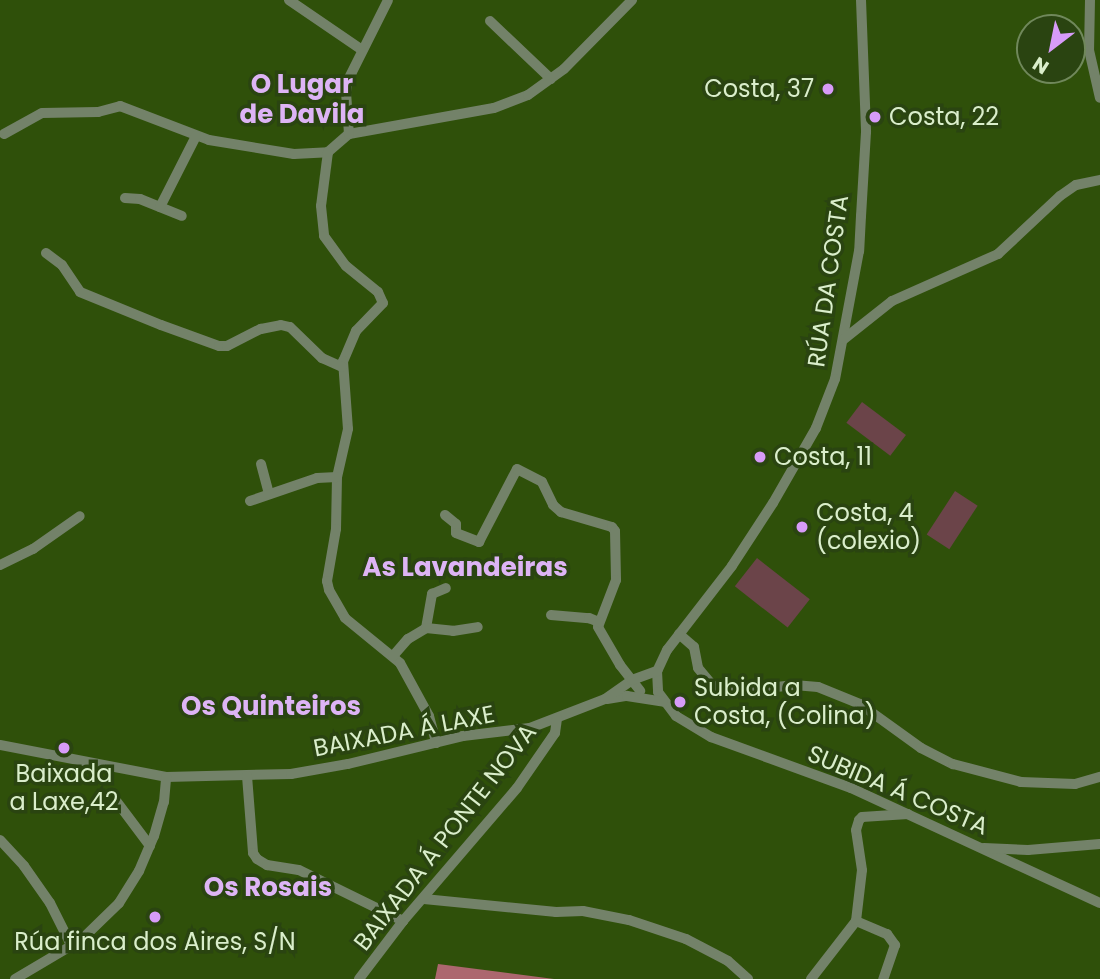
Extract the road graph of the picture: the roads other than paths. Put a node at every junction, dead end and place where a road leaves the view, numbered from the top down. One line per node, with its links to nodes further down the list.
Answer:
1 (289, 0): 7 (street)
2 (387, 0): 7 (street)
3 (632, 0): 8 (street)
4 (861, 0): 19 (street, RÚA DA COSTA)
5 (1090, 0): 9 (street)
6 (489, 21): 8 (street)
7 (362, 50): 11 (street)
8 (551, 79): 11 (street)
9 (1100, 98)
10 (4, 134): 12 (street)
11 (349, 134): 13 (street)
12 (196, 136): 13 (street); 16 (street)
13 (328, 152): 20 (street)
14 (1100, 180): 19 (street)
15 (125, 198): 16 (street)
16 (160, 208): 17 (street)
17 (181, 216)
18 (46, 253): 20 (street)
19 (844, 339): 33 (street, RÚA DA COSTA)
20 (342, 368): 22 (street)
21 (261, 464): 23 (street)
22 (337, 477): 23 (street); 34 (street)
23 (269, 494): 24 (street)
24 (250, 501)
25 (446, 515): 30 (street)
26 (80, 516): 27 (street)
27 (0, 565)
28 (446, 588): 32 (street)
29 (551, 615): 30 (street)
30 (599, 622): 36 (street)
31 (478, 627): 32 (street)
32 (426, 628): 34 (street)
33 (679, 634): 35 (street, RÚA DA COSTA); 47 (street)
34 (393, 656): 43 (street)
35 (657, 671): 36 (street, BAIXADA Á LAXE); 37 (street, RÚA DA COSTA)
36 (632, 680): 38 (street); 40 (street, BAIXADA Á LAXE)
37 (656, 684): 38 (street, BAIXADA Á LAXE); 41 (street, SUBIDA Á COSTA)
38 (640, 691): 39 (street, BAIXADA Á LAXE)
39 (627, 696): 40 (street, BAIXADA Á LAXE); 41 (street, BAIXADA Á LAXE)
40 (605, 699): 42 (street, BAIXADA Á LAXE)
41 (663, 702): 49 (street, SUBIDA Á COSTA)
42 (557, 718): 43 (street, BAIXADA Á LAXE); 54 (street, BAIXADA Á PONTE NOVA)
43 (436, 743): 45 (street, BAIXADA Á LAXE)
44 (0, 745): 46 (street, BAIXADA Á LAXE)
45 (247, 776): 46 (street, BAIXADA Á LAXE); 56 (street)
46 (166, 777): 52 (street)
47 (1100, 777)
48 (117, 802): 52 (street)
49 (908, 814): 53 (street, SUBIDA Á COSTA); 57 (street)
50 (0, 840): 58 (street)
51 (1100, 844): 53 (street)
52 (150, 846): 58 (street)
53 (980, 848): 55 (street, SUBIDA Á COSTA)
54 (424, 899): 56 (street, BAIXADA Á PONTE NOVA); 61 (street)
55 (1100, 903)
56 (403, 921): 60 (street, BAIXADA Á PONTE NOVA)
57 (856, 921): 62 (street); 63 (street)
58 (72, 947): 59 (street)
59 (15, 979)
60 (359, 979)
61 (748, 979)
62 (811, 979)
63 (883, 979)

